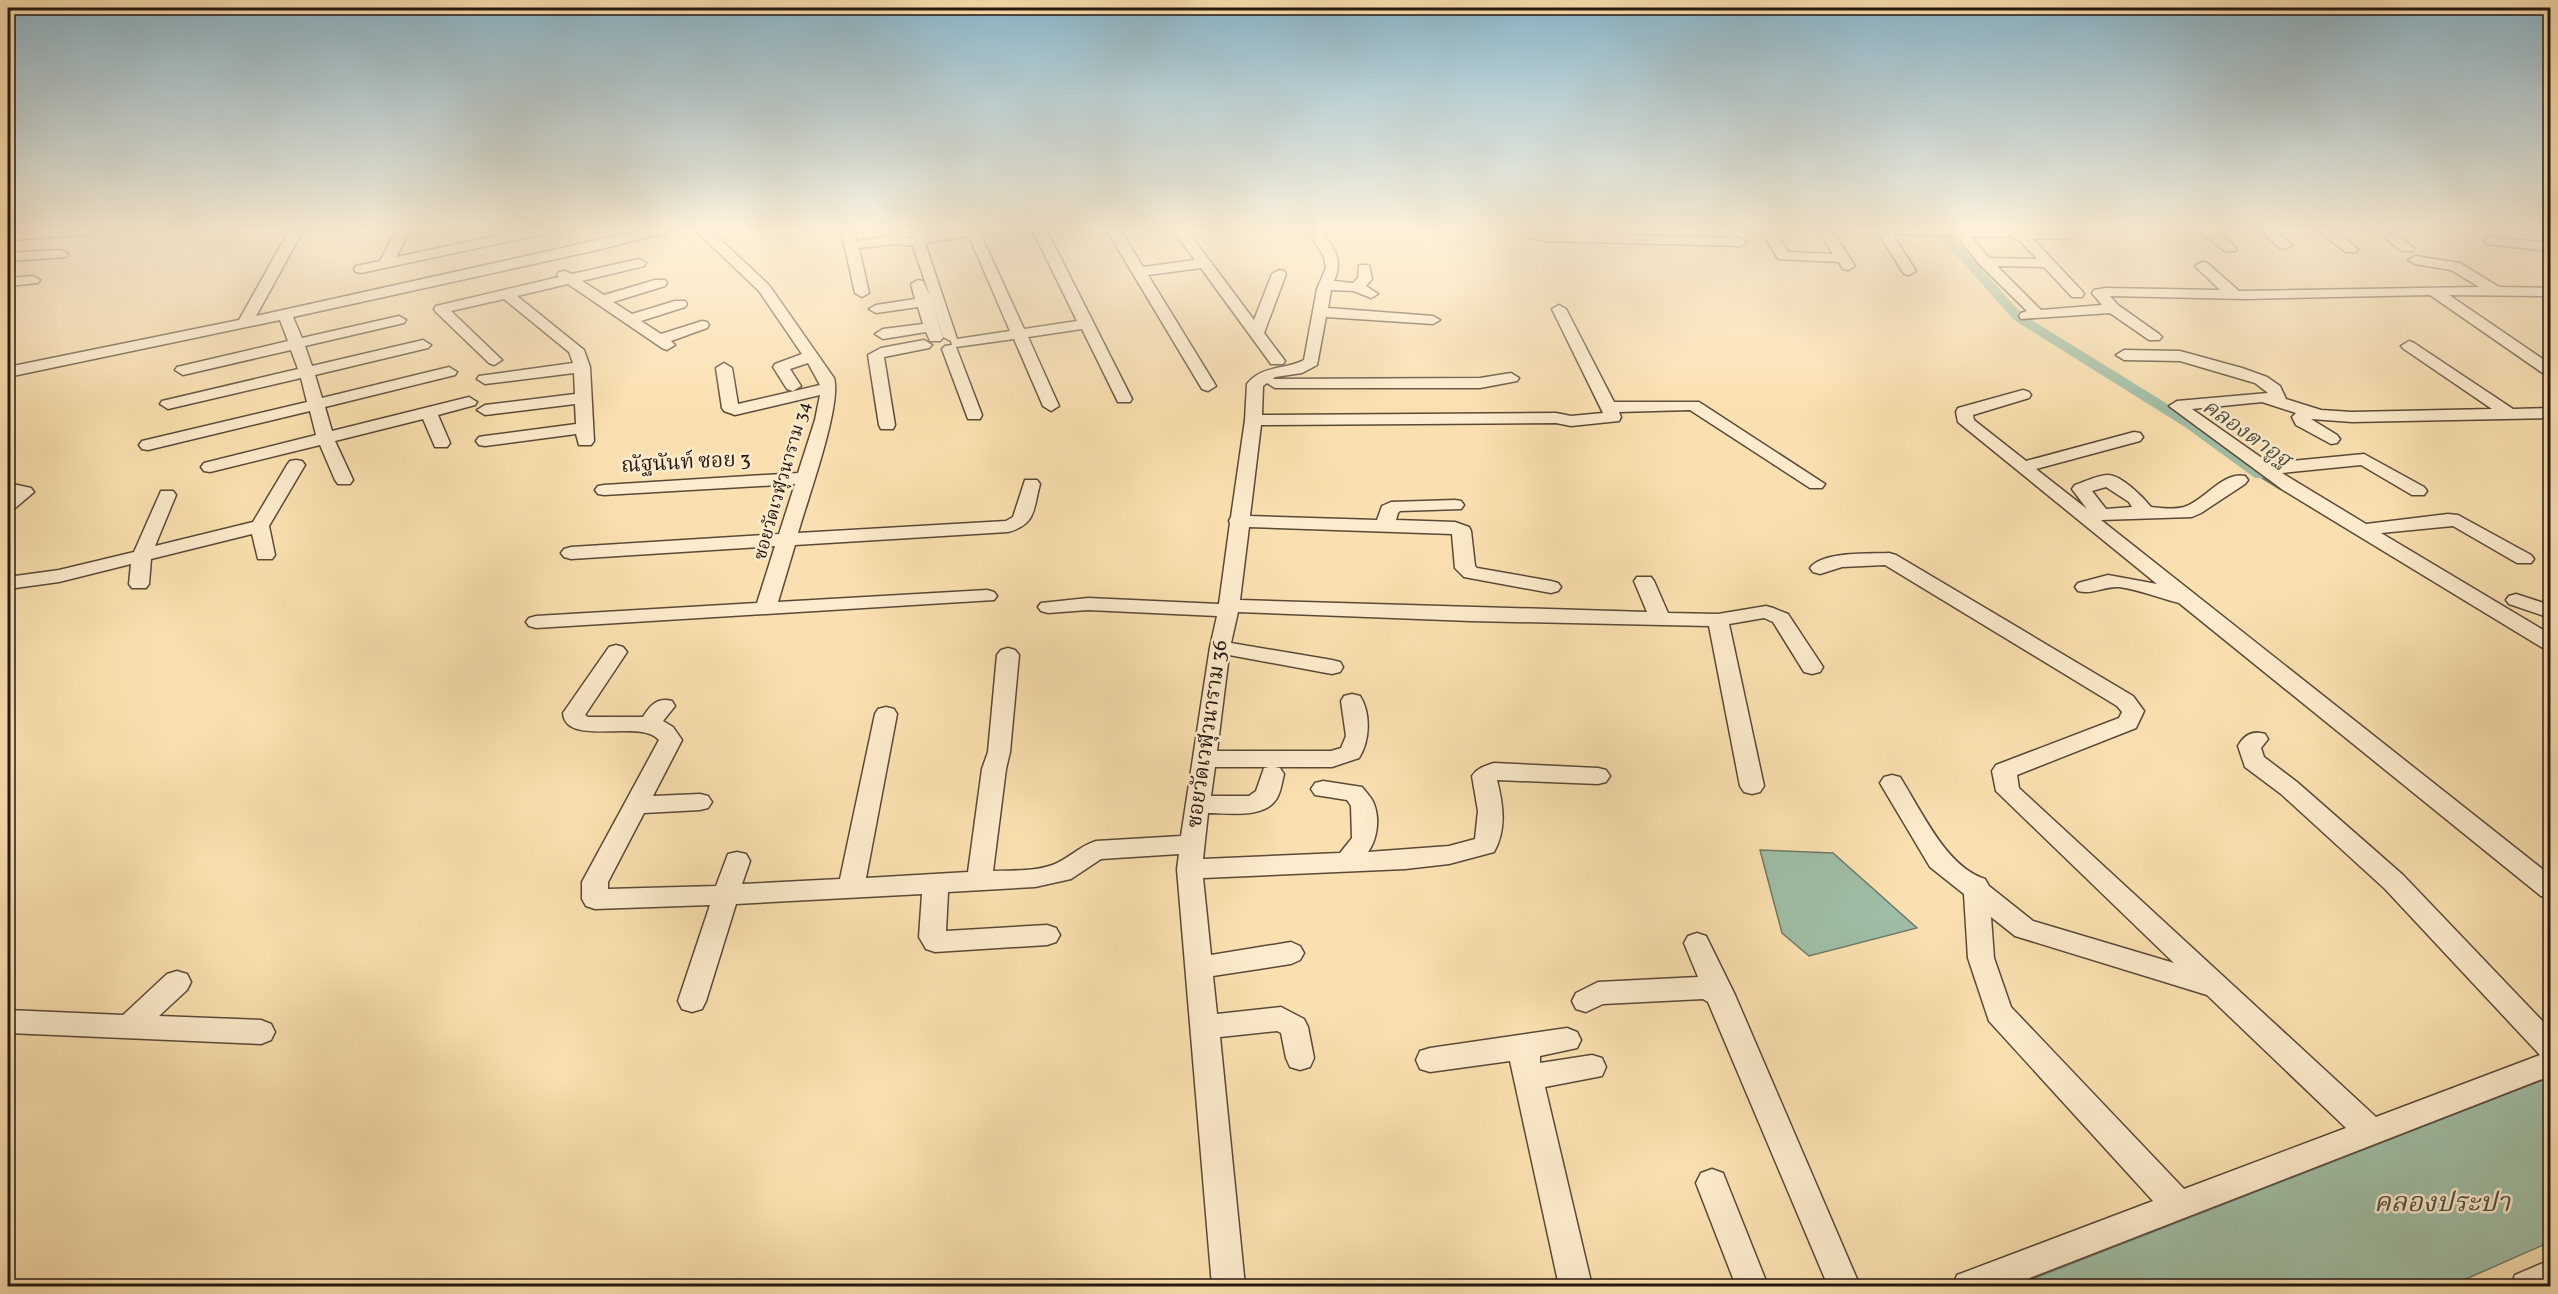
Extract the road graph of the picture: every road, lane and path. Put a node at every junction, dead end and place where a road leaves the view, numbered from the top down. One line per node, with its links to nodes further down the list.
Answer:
1 (264, 289): 41 (street)
2 (400, 289): 37 (street)
3 (471, 289): 29 (street)
4 (524, 289): 28 (street)
5 (583, 289): 30 (street)
6 (639, 289): 30 (street)
7 (765, 289): 53 (street, ซอยวัดเวฬุวนาราม 34)
8 (861, 289): 24 (street)
9 (928, 289): 31 (street)
10 (999, 289): 45 (street)
11 (1069, 289): 42 (street)
12 (1149, 289): 68 (street)
13 (1223, 289): 46 (street)
14 (1273, 289): 46 (street)
15 (1324, 289): 36 (street)
16 (1362, 289): 25 (street)
17 (2009, 289): 33 (street)
18 (2073, 289): 26 (street)
19 (2229, 289): 27 (street)
20 (2492, 289): 22 (street)
21 (2433, 291): 22 (street); 27 (street); 59 (street)
22 (2495, 291): 23 (street)
23 (2550, 292)
24 (862, 293)
25 (1371, 294)
26 (2077, 294)
27 (2234, 294): 33 (street)
28 (508, 295): 29 (street); 56 (street)
29 (479, 301): 54 (street)
30 (600, 301): 39 (street)
31 (931, 301): 34 (street); 48 (street); 48 (street)
32 (681, 304): 39 (street)
33 (2113, 308): 47 (street)
34 (876, 309)
35 (1559, 309): 78 (street)
36 (1320, 312): 40 (street); 66 (street)
37 (285, 314): 41 (street); 49 (street)
38 (399, 320): 49 (street)
39 (629, 320): 43 (street)
40 (1433, 320)
41 (245, 323): 60 (street)
42 (1086, 324): 45 (street); 72 (street)
43 (702, 325)
44 (884, 333): 48 (street)
45 (1019, 333): 48 (street); 77 (street)
46 (1256, 334): 55 (street)
47 (2154, 337)
48 (941, 340): 84 (street); 86 (street)
49 (295, 344): 58 (street); 62 (street)
50 (423, 345): 62 (street)
51 (2409, 346): 83 (street)
52 (2124, 355): 74 (street)
53 (812, 356): 65 (street, ซอยวัดเวฬุวนาราม 34); 67 (street)
54 (494, 360)
55 (1277, 361)
56 (582, 367): 64 (street); 71 (street)
57 (724, 368): 65 (street)
58 (183, 370)
59 (2550, 371)
60 (8, 372)
61 (449, 372): 76 (street)
62 (307, 373): 75 (street); 76 (street)
63 (1511, 378): 66 (street)
64 (485, 379)
65 (828, 383): 67 (street); 97 (street, ซอยวัดเวฬุวนาราม 34)
66 (1255, 384): 85 (street, ซอยวัดเวฬุวนาราม 36)
67 (793, 386): 69 (street)
68 (1208, 386)
69 (757, 394)
70 (2023, 395): 95 (street)
71 (584, 398): 79 (street); 90 (street)
72 (1124, 399)
73 (469, 402): 80 (street)
74 (2279, 402): 81 (street); 96 (street)
75 (168, 404)
76 (315, 404): 88 (street); 92 (street)
77 (1051, 406)
78 (1610, 407): 85 (street); 100 (street)
79 (485, 410)
80 (429, 413): 88 (street); 91 (street)
81 (2314, 413): 83 (street); 89 (street)
82 (2550, 413): 83 (street)
83 (2510, 414)
84 (974, 415)
85 (1253, 420): 112 (street, ซอยวัดเวฬุวนาราม 36)
86 (887, 425)
87 (2134, 437): 95 (street)
88 (326, 439): 94 (street); 98 (street)
89 (2331, 439)
90 (485, 441)
91 (441, 443)
92 (148, 445)
93 (296, 465): 113 (street)
94 (210, 467)
95 (2024, 468): 111 (street)
96 (2265, 470): 104 (street); 115 (street)
97 (806, 478): 103 (street, ณัฐนันท์ ซอย 3); 116 (street, ซอยวัดเวฬุวนาราม 34)
98 (344, 480)
99 (2239, 480): 109 (street)
100 (1816, 483)
101 (1031, 484): 116 (street)
102 (8, 488): 107 (street)
103 (604, 490)
104 (2418, 491)
105 (42, 495): 110 (street)
106 (167, 495): 118 (street)
107 (8, 505)
108 (1455, 505): 114 (street)
109 (2145, 512): 111 (street); 111 (street)
110 (8, 514)
111 (2092, 515): 128 (street)
112 (1238, 521): 114 (street); 132 (street, ซอยวัดเวฬุวนาราม 36)
113 (260, 526): 118 (street); 119 (street)
114 (1384, 526): 125 (street)
115 (2363, 530): 120 (street); 137 (street)
116 (786, 541): 117 (street); 131 (street, ซอยวัดเวฬุวนาราม 34)
117 (571, 553)
118 (142, 555): 123 (street); 124 (street)
119 (265, 555)
120 (2524, 559)
121 (1821, 568): 169 (street)
122 (1644, 581): 134 (street)
123 (8, 583)
124 (139, 584)
125 (1551, 586)
126 (2085, 587): 128 (street)
127 (987, 596): 131 (street)
128 (2185, 598): 162 (street)
129 (2516, 600): 133 (street)
130 (1048, 607): 132 (street)
131 (766, 608): 136 (street)
132 (1228, 608): 134 (street); 138 (street, ซอยวัดเวฬุวนาราม 36)
133 (2550, 612)
134 (1660, 619): 135 (street)
135 (1718, 620): 142 (street); 150 (street)
136 (536, 622)
137 (2550, 643)
138 (1220, 647): 141 (street); 146 (street, ซอยวัดเวฬุวนาราม 36)
139 (616, 652): 153 (street)
140 (1008, 655): 158 (street)
141 (1332, 667)
142 (1812, 667)
143 (1352, 701): 146 (street)
144 (886, 714): 160 (street)
145 (2258, 739): 179 (street)
146 (1204, 759): 154 (street, ซอยวัดเวฬุวนาราม 36)
147 (1272, 774): 154 (street)
148 (1598, 776): 157 (street)
149 (1892, 783): 161 (street)
150 (1752, 786)
151 (1323, 789): 157 (street)
152 (700, 802): 153 (street)
153 (635, 805): 163 (street)
154 (1198, 805): 155 (street, ซอยวัดเวฬุวนาราม 36)
155 (1191, 856): 157 (street); 158 (street); 167 (street, ซอยวัดเวฬุวนาราม 36)
156 (737, 861): 163 (street)
157 (1348, 861)
158 (979, 881): 159 (street)
159 (936, 884): 160 (street); 164 (street)
160 (851, 889): 163 (street)
161 (1976, 889): 169 (street); 187 (street)
162 (2550, 889)
163 (727, 895): 171 (street)
164 (1047, 934)
165 (1697, 943): 170 (street)
166 (1291, 953): 167 (street)
167 (1201, 967): 174 (street, ซอยวัดเวฬุวนาราม 36)
168 (177, 982): 175 (street)
169 (2217, 987): 185 (street)
170 (1720, 995): 172 (street); 192 (street)
171 (692, 1001)
172 (1586, 1001)
173 (8, 1022): 175 (street)
174 (1205, 1026): 180 (street); 189 (street, ซอยวัดเวฬุวนาราม 36)
175 (129, 1027): 176 (street)
176 (261, 1032)
177 (1567, 1040): 178 (street)
178 (1532, 1046): 181 (street); 184 (street)
179 (2550, 1047)
180 (1300, 1058)
181 (1430, 1060)
182 (2550, 1064): 185 (street)
183 (1592, 1067): 184 (street)
184 (1529, 1077): 190 (street)
185 (2372, 1133): 187 (street)
186 (1712, 1183): 191 (street)
187 (2179, 1206): 193 (street)
188 (2550, 1276): 194 (street)
189 (1228, 1287)
190 (1576, 1287)
191 (1752, 1287)
192 (1844, 1287)
193 (1969, 1287)
194 (2527, 1287)

